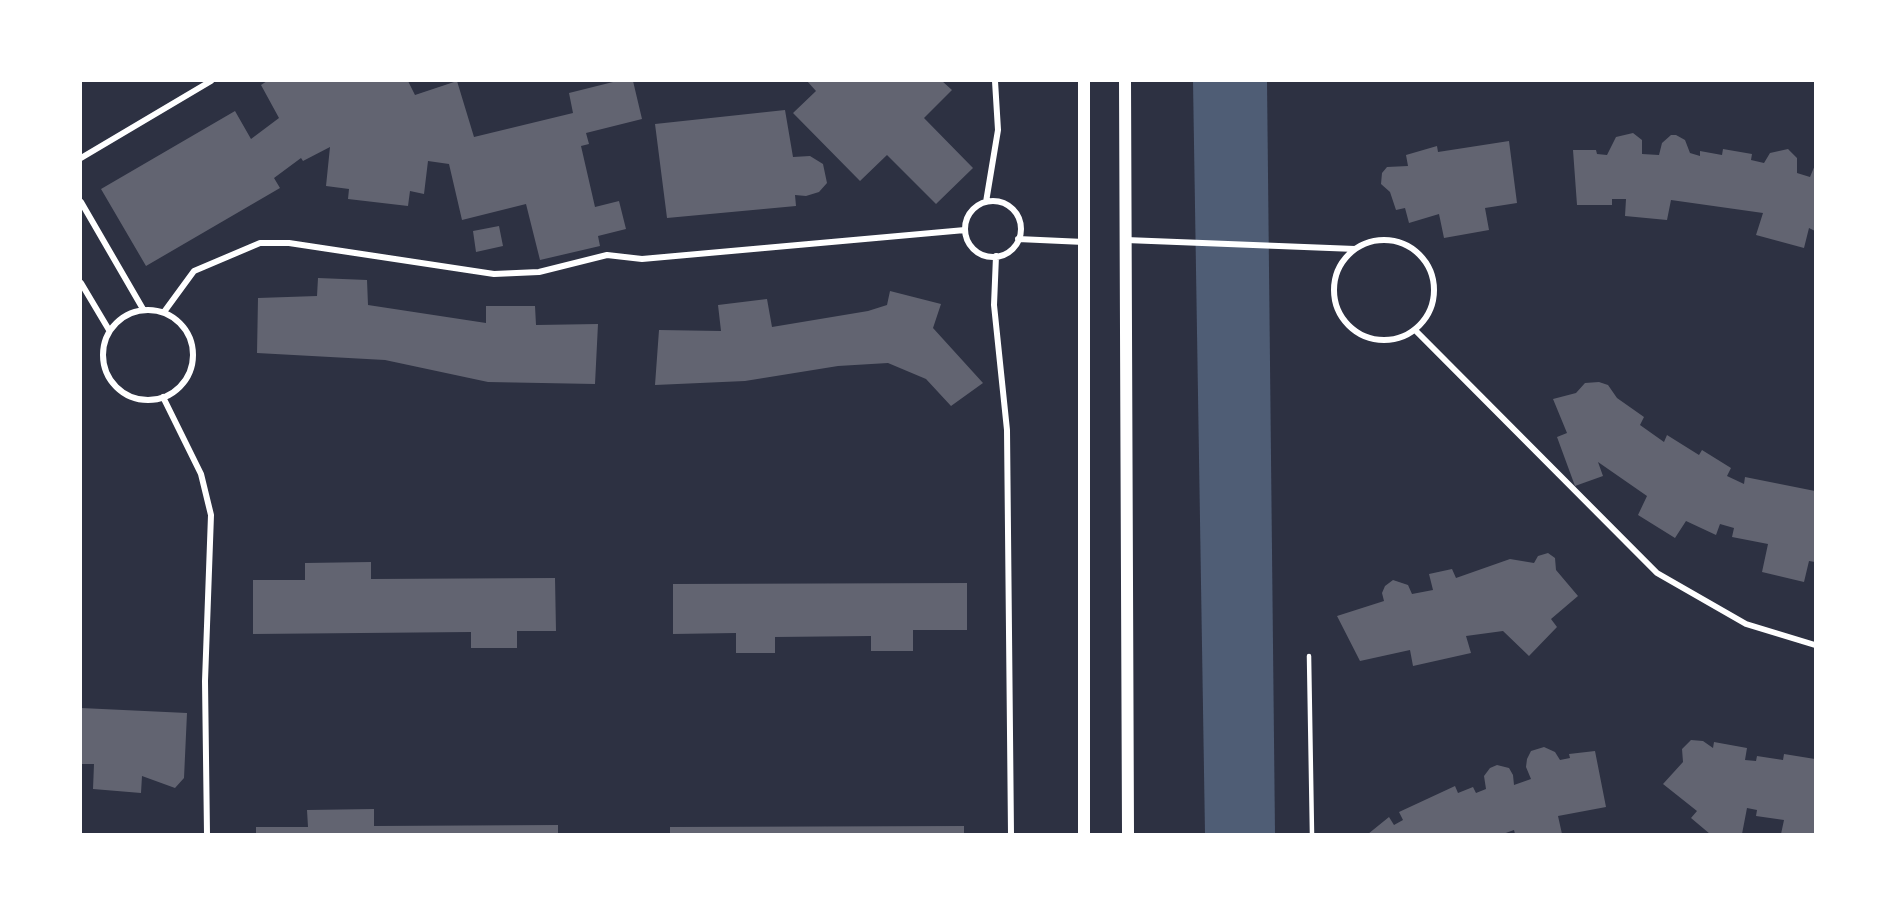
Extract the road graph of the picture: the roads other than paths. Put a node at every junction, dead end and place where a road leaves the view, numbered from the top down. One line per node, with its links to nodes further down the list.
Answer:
1 (211, 81): 5 (street)
2 (995, 81): 7 (street)
3 (1084, 81): 11 (main road)
4 (1125, 81): 10 (main road)
5 (81, 158)
6 (81, 202): 15 (street)
7 (986, 202): 8 (street); 9 (street)
8 (965, 230): 13 (street); 16 (street)
9 (1018, 239): 11 (street); 13 (street)
10 (1125, 240): 12 (street); 25 (main road)
11 (1085, 242): 24 (main road)
12 (1354, 249): 18 (street); 18 (street)
13 (996, 256): 23 (street)
14 (81, 282): 17 (street)
15 (143, 309): 16 (street); 17 (street)
16 (164, 312): 19 (street)
17 (109, 330): 19 (street)
18 (1415, 330): 20 (street)
19 (163, 397): 22 (street)
20 (1815, 645)
21 (1309, 656): 26 (lane)
22 (207, 834)
23 (1011, 834)
24 (1083, 834)
25 (1128, 834)
26 (1312, 834)

